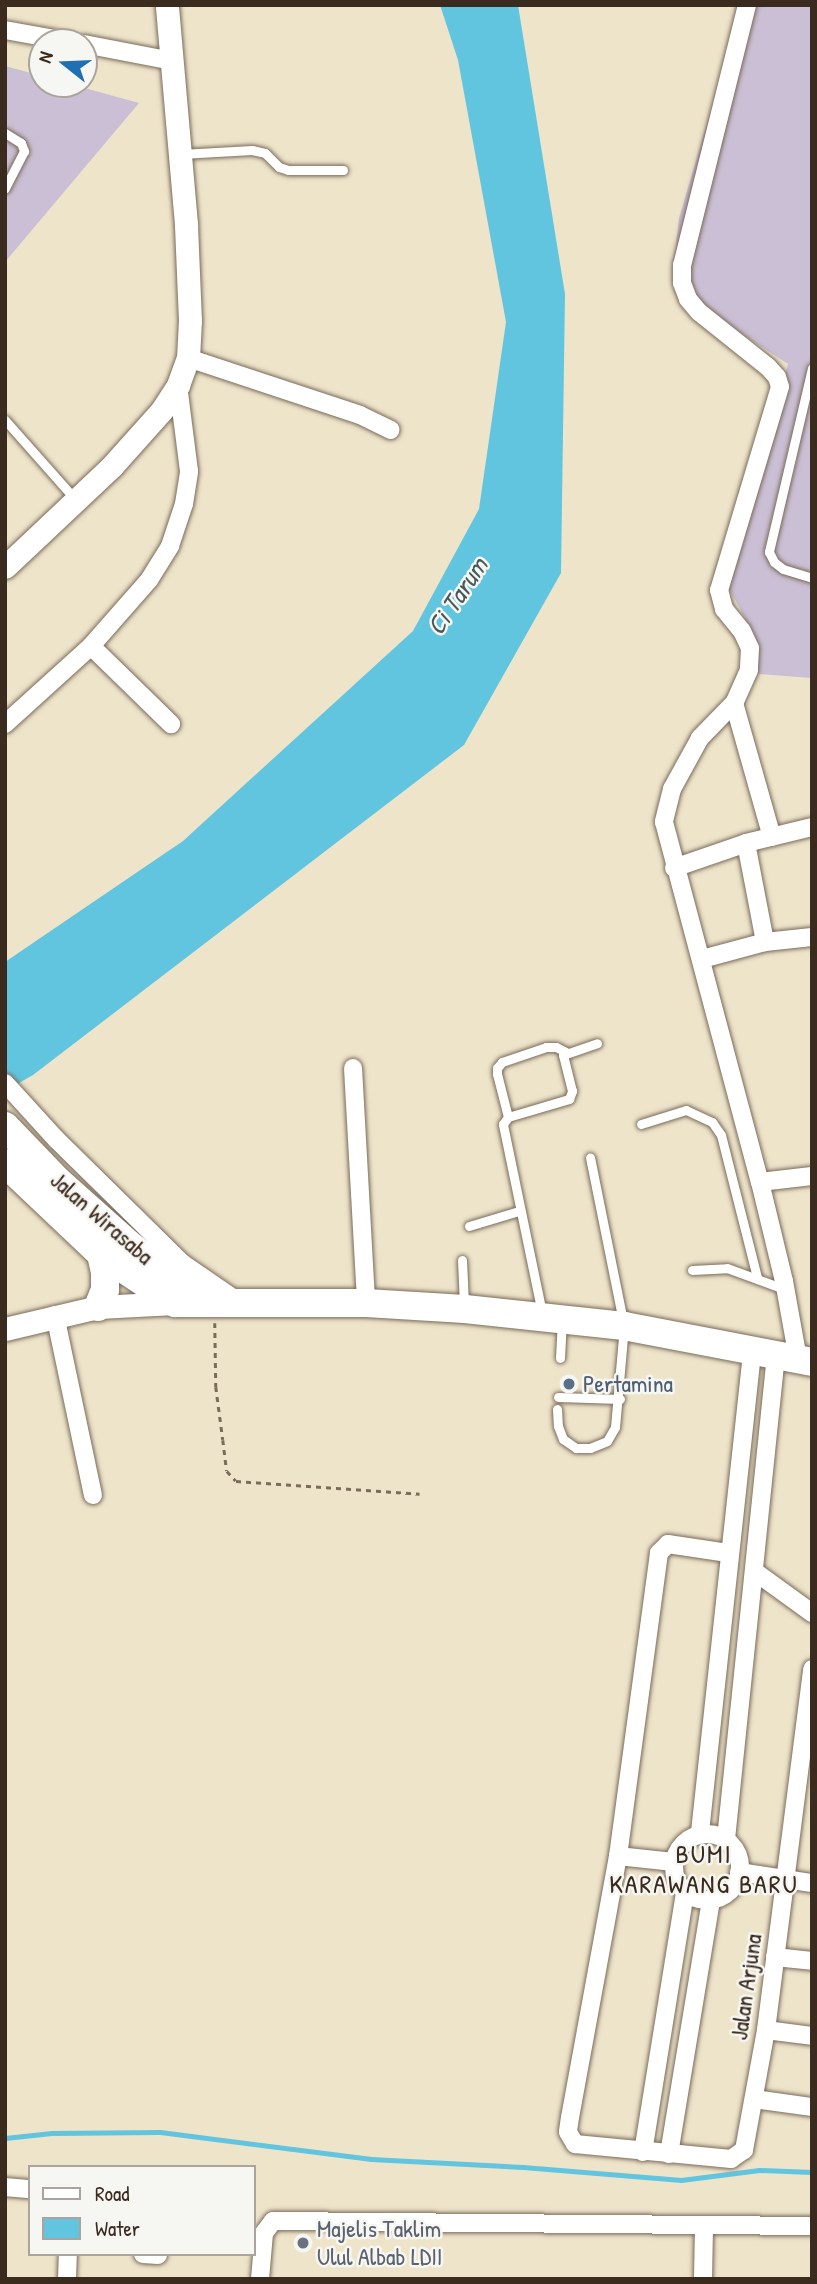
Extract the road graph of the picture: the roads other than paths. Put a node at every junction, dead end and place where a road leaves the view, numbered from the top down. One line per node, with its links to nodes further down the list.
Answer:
1 (167, 5): 6 (street)
2 (747, 5): 20 (street)
3 (5, 30): 4 (street)
4 (28, 34)
5 (98, 47): 6 (street)
6 (172, 61): 8 (street)
7 (5, 133): 10 (lane)
8 (180, 154): 9 (lane); 11 (street)
9 (343, 170)
10 (5, 188)
11 (188, 358): 13 (street); 15 (street)
12 (812, 368): 18 (lane)
13 (178, 386): 16 (street); 19 (street)
14 (5, 420): 16 (lane)
15 (391, 430)
16 (76, 500): 17 (street)
17 (5, 567)
18 (812, 578)
19 (91, 646): 21 (street); 22 (street)
20 (734, 703): 24 (street); 26 (street)
21 (5, 723)
22 (171, 724)
23 (812, 827): 24 (street)
24 (772, 838): 25 (street)
25 (747, 843): 26 (street); 28 (street)
26 (674, 868): 29 (street)
27 (812, 937): 28 (street)
28 (765, 942): 29 (street)
29 (702, 959): 40 (street)
30 (597, 1043): 31 (lane)
31 (566, 1052): 34 (lane); 34 (lane)
32 (353, 1068): 51 (street)
33 (5, 1083): 50 (street)
34 (508, 1117): 42 (lane)
35 (641, 1124): 47 (lane)
36 (5, 1126): 41 (main road, Jalan Wirasaba)
37 (590, 1157): 56 (lane)
38 (5, 1163): 41 (main road, Jalan Wirasaba)
39 (812, 1176): 40 (street)
40 (760, 1182): 48 (street)
41 (49, 1190): 44 (main road, Jalan Wirasaba); 50 (main road, Jalan Wirasaba)
42 (519, 1211): 43 (lane); 55 (lane)
43 (469, 1226)
44 (101, 1254): 49 (main road, Jalan Wirasaba); 52 (main road)
45 (462, 1260): 53 (lane)
46 (692, 1270): 47 (lane)
47 (757, 1278): 48 (lane)
48 (786, 1290): 58 (street)
49 (175, 1303): 50 (main road); 52 (street)
50 (220, 1303): 51 (main road)
51 (366, 1303): 53 (main road)
52 (98, 1307): 54 (street)
53 (464, 1309): 55 (main road)
54 (55, 1315): 57 (street); 65 (street)
55 (553, 1319): 56 (main road); 59 (lane)
56 (624, 1326): 58 (main road); 61 (lane)
57 (5, 1329)
58 (784, 1356): 63 (street); 64 (street)
59 (560, 1358)
60 (558, 1397): 61 (lane)
61 (620, 1399): 62 (lane)
62 (557, 1409)
63 (744, 1415): 64 (street); 66 (street)
64 (770, 1417): 67 (street)
65 (93, 1495)
66 (728, 1553): 70 (street); 72 (street)
67 (754, 1571): 68 (street); 71 (street)
68 (812, 1614)
69 (812, 1669): 75 (street, Jalan Arjuna)
70 (700, 1832): 71 (street); 73 (street)
71 (726, 1839): 74 (street)
72 (618, 1856): 73 (street); 85 (street)
73 (674, 1862): 77 (street)
74 (739, 1872): 75 (street); 78 (street)
75 (785, 1880): 76 (street); 79 (street, Jalan Arjuna)
76 (812, 1883)
77 (685, 1892): 78 (street); 85 (street)
78 (711, 1900): 86 (street)
79 (775, 1957): 80 (street); 81 (street, Jalan Arjuna)
80 (812, 1961)
81 (766, 2030): 82 (street); 83 (street, Jalan Arjuna)
82 (812, 2036)
83 (754, 2099): 84 (street); 86 (street, Jalan Arjuna)
84 (812, 2107)
85 (643, 2152): 86 (street)
86 (669, 2154)
87 (5, 2187): 88 (street)
88 (28, 2189)
89 (704, 2226): 90 (street); 93 (street); 94 (street)
90 (812, 2226)
91 (68, 2256): 92 (street)
92 (67, 2279)
93 (260, 2279)
94 (703, 2279)

